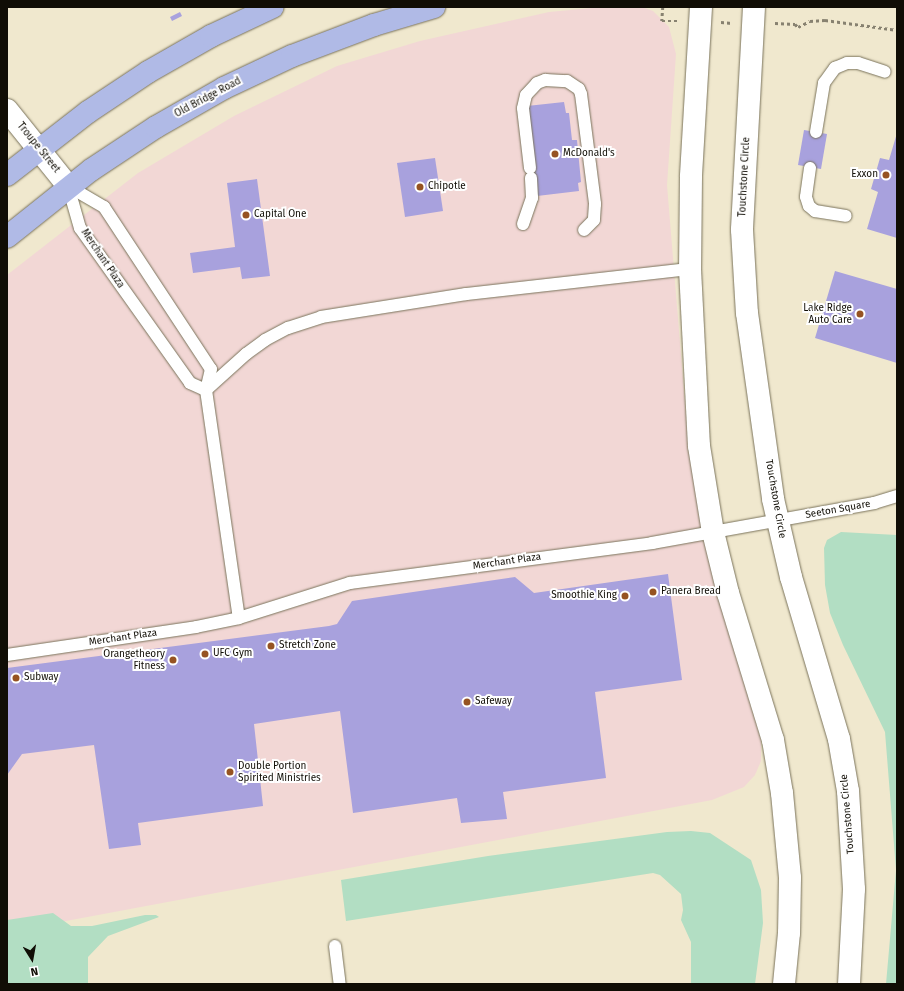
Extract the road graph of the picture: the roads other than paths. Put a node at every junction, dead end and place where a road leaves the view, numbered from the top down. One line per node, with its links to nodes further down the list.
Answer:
1 (273, 7): 8 (main road)
2 (434, 7): 11 (main road, Old Bridge Road)
3 (701, 14): 16 (street)
4 (754, 15): 19 (street, Touchstone Circle)
5 (885, 72): 7 (lane)
6 (7, 110): 8 (street, Troupe Street)
7 (816, 132)
8 (39, 148): 10 (main road); 11 (street, Troupe Street)
9 (810, 168): 12 (lane)
10 (7, 175)
11 (68, 186): 15 (main road, Old Bridge Road); 17 (lane, Merchant Plaza); 17 (lane)
12 (846, 216)
13 (523, 224): 14 (lane)
14 (584, 230)
15 (7, 237)
16 (690, 269): 17 (lane); 20 (street)
17 (206, 390): 21 (lane)
18 (897, 497): 19 (lane, Seeton Square)
19 (778, 520): 20 (lane, Merchant Plaza); 26 (street, Touchstone Circle)
20 (713, 532): 21 (lane, Merchant Plaza); 25 (street)
21 (239, 618): 22 (lane, Merchant Plaza)
22 (7, 655)
23 (335, 946): 24 (lane)
24 (340, 984)
25 (784, 984)
26 (849, 984)

